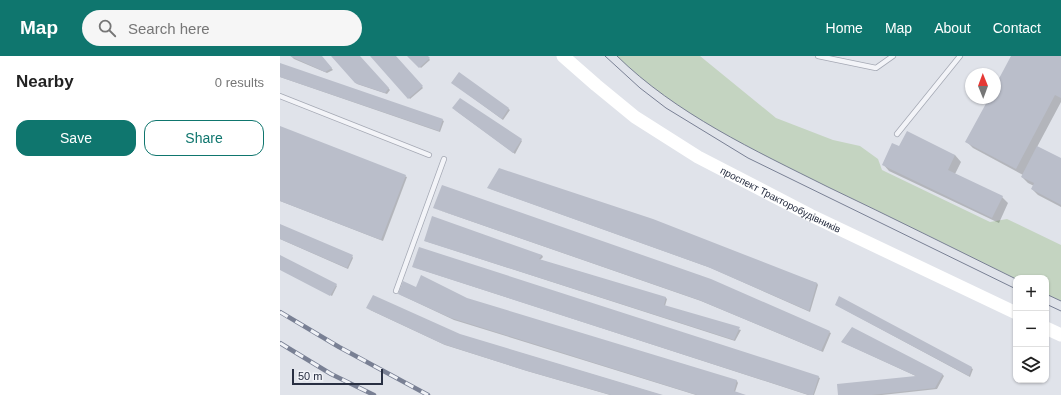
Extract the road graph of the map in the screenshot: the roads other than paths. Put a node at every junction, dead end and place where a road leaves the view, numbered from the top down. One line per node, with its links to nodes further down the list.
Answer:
1 (563, 56): 10 (main road, проспект Тракторобудівників)
2 (818, 56): 3 (lane)
3 (893, 56)
4 (960, 56): 6 (lane)
5 (280, 96): 7 (lane)
6 (897, 134)
7 (429, 155)
8 (444, 159): 9 (lane)
9 (396, 291)
10 (1013, 312)
11 (1049, 330): 12 (main road)
12 (1061, 336)

